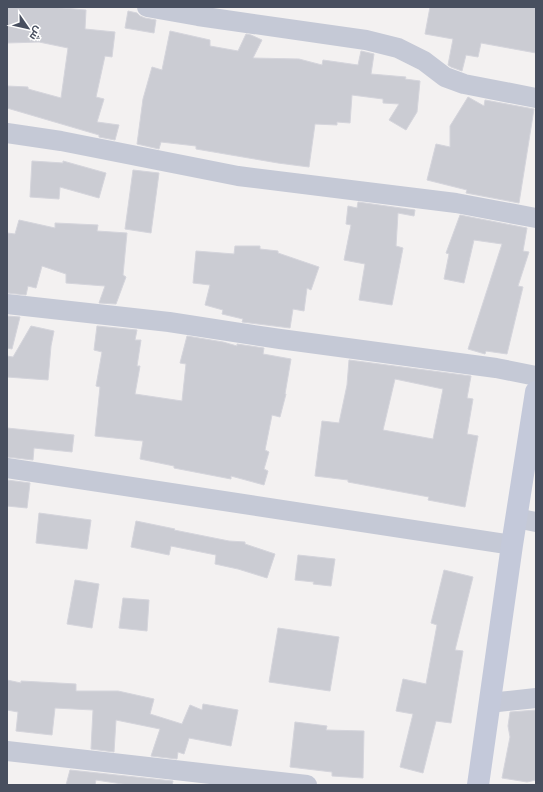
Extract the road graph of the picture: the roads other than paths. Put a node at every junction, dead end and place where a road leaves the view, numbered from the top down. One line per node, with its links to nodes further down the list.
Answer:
1 (147, 7): 2 (street)
2 (536, 98)
3 (7, 133): 4 (street)
4 (536, 218)
5 (7, 304): 6 (street)
6 (536, 376)
7 (536, 392): 9 (main road)
8 (7, 468): 10 (street)
9 (526, 520): 10 (main road)
10 (512, 545): 12 (main road)
11 (536, 698): 12 (street)
12 (490, 704): 15 (main road)
13 (7, 751): 14 (street)
14 (307, 785)
15 (478, 785)

